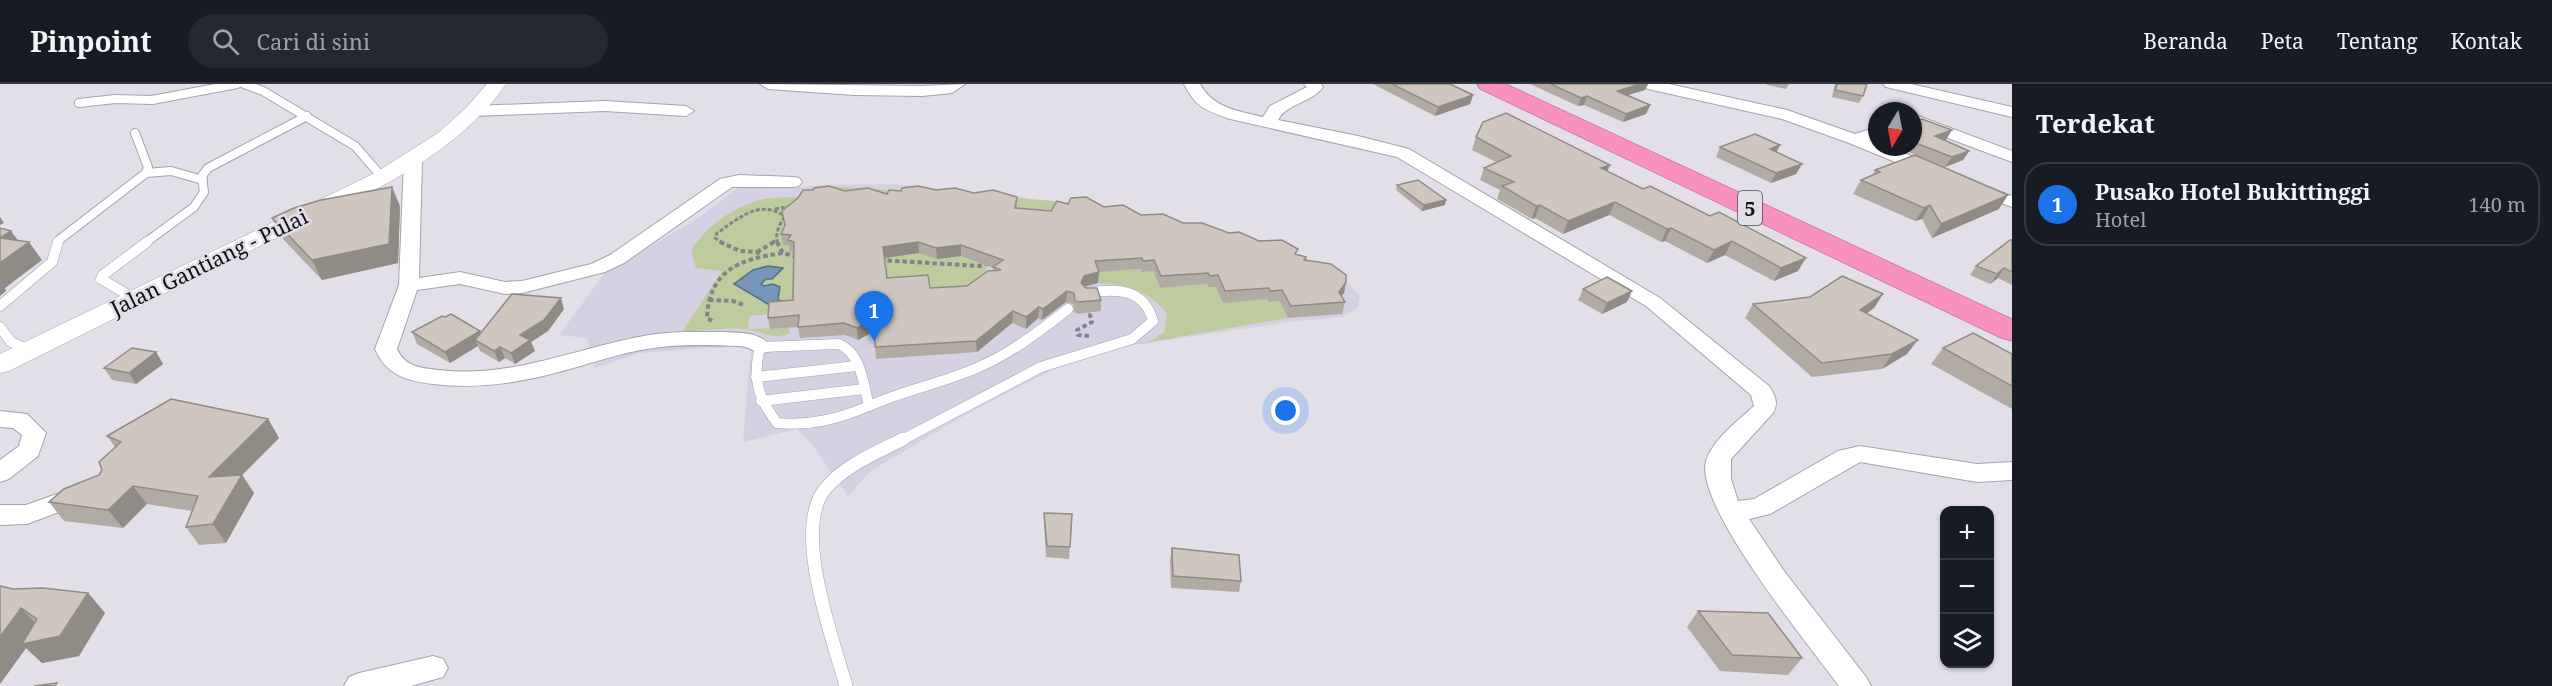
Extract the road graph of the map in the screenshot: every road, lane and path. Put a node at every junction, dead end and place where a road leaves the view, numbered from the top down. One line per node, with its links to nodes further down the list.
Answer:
1 (237, 84): 14 (lane)
2 (244, 84): 18 (lane)
3 (497, 84): 15 (street, Jalan Gantiang - Pulai)
4 (768, 84): 5 (street)
5 (957, 84)
6 (1192, 84): 20 (street)
7 (1312, 84): 20 (street)
8 (1488, 84): 46 (highway, 5)
9 (1510, 84): 46 (highway, 5)
10 (1648, 84): 23 (street)
11 (1891, 84): 12 (street)
12 (1925, 91): 13 (street); 17 (street)
13 (1919, 102)
14 (79, 103)
15 (473, 111): 16 (street); 25 (street, Jalan Gantiang - Pulai)
16 (687, 111)
17 (2012, 112)
18 (307, 116): 27 (lane); 28 (lane)
19 (1922, 122): 24 (street)
20 (1268, 123): 65 (street)
21 (135, 133): 26 (lane)
22 (1868, 135): 23 (street)
23 (1855, 139): 30 (street)
24 (2012, 157)
25 (413, 160): 27 (street, Jalan Gantiang - Pulai); 39 (street)
26 (146, 172): 28 (lane); 44 (lane)
27 (382, 177): 41 (street, Jalan Gantiang - Pulai)
28 (203, 180): 41 (lane)
29 (793, 182): 39 (street)
30 (2012, 202)
31 (774, 209): 32 (path); 32 (path); 35 (path)
32 (785, 216): 33 (path)
33 (776, 240): 34 (path); 35 (path)
34 (783, 253): 35 (path); 36 (path)
35 (759, 254): 42 (path)
36 (799, 258)
37 (869, 260): 38 (path)
38 (994, 261)
39 (409, 285): 51 (street)
40 (1087, 294): 53 (lane)
41 (135, 299): 54 (street, Jalan Gantiang - Pulai)
42 (710, 300): 43 (path); 51 (path)
43 (744, 305)
44 (0, 306)
45 (1068, 309): 60 (lane)
46 (1979, 310): 48 (highway, 5); 50 (highway, 5)
47 (1092, 312): 53 (path)
48 (2012, 319)
49 (0, 327): 54 (lane)
50 (2012, 331)
51 (716, 339): 52 (street)
52 (760, 347): 56 (lane); 57 (lane)
53 (1099, 349): 69 (lane)
54 (29, 350): 55 (street, Jalan Gantiang - Pulai)
55 (0, 365)
56 (858, 366): 57 (lane); 58 (lane)
57 (756, 377): 59 (lane)
58 (864, 389): 59 (lane); 60 (lane)
59 (761, 400): 60 (lane)
60 (869, 406)
61 (0, 419): 63 (street)
62 (2012, 471): 65 (street)
63 (0, 473)
64 (102, 487): 66 (street)
65 (1730, 510): 70 (street)
66 (0, 515)
67 (433, 668): 68 (street)
68 (359, 686)
69 (846, 686)
70 (1856, 686)

